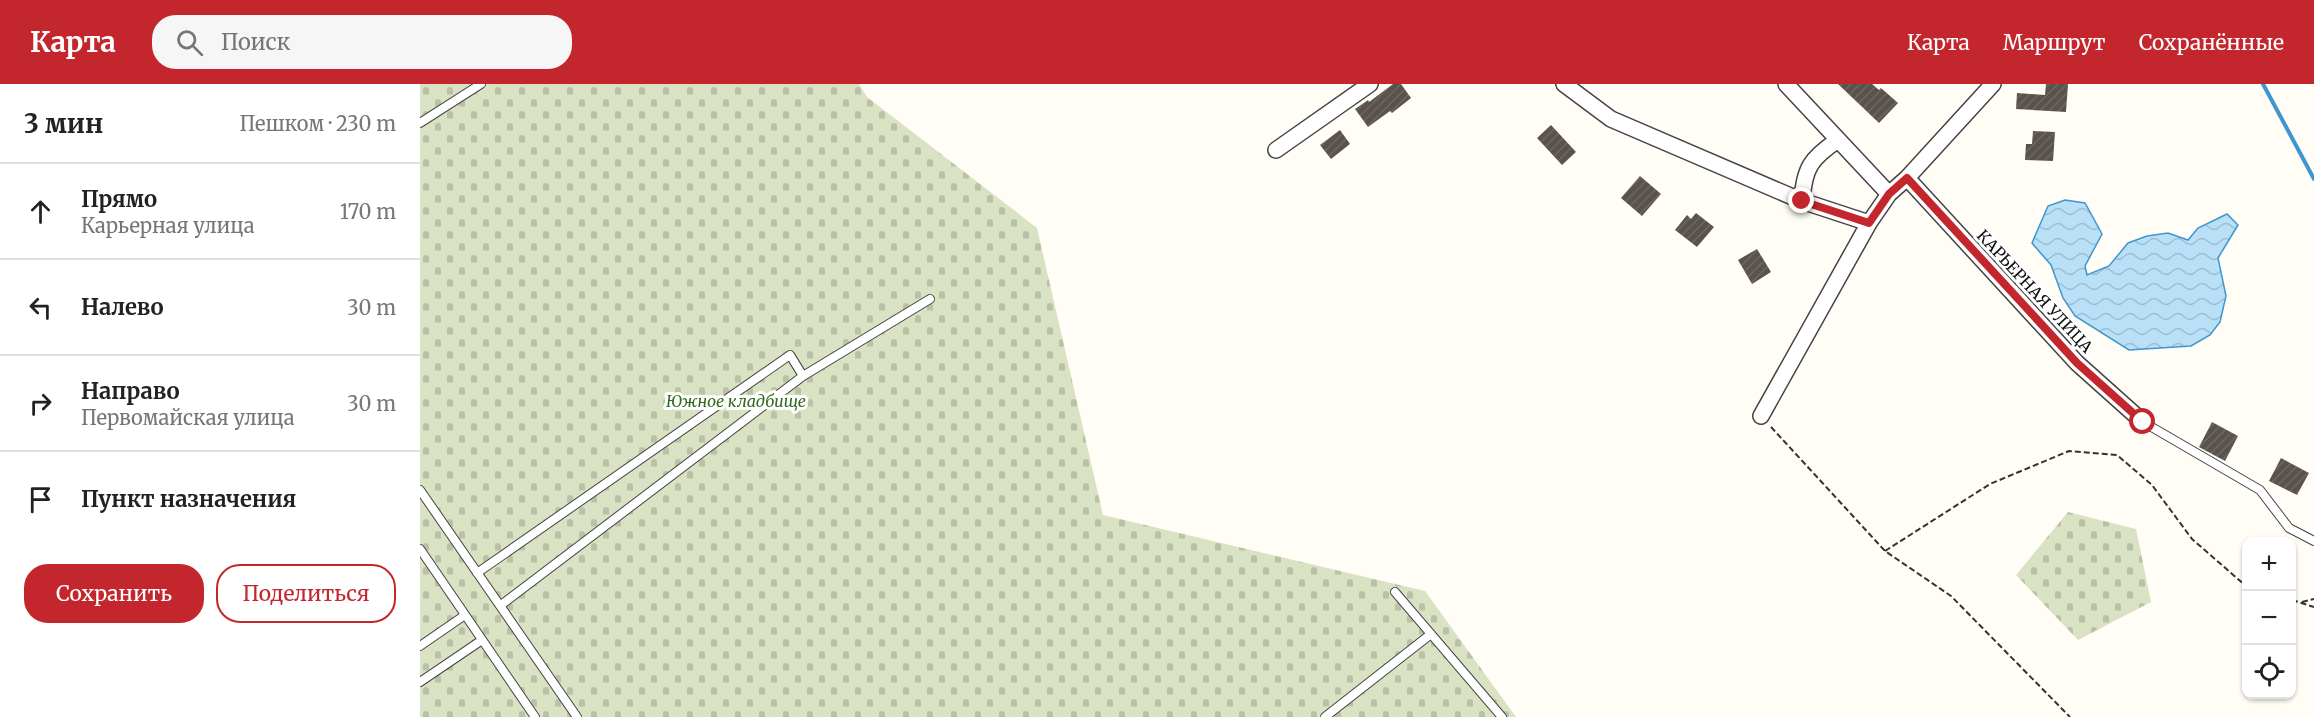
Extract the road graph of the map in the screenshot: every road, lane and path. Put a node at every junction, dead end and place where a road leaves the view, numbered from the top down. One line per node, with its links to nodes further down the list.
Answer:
1 (481, 84): 6 (lane)
2 (1370, 84): 8 (street)
3 (1564, 84): 11 (street)
4 (1786, 84): 7 (street)
5 (1993, 84): 9 (street)
6 (420, 123)
7 (1838, 140): 10 (street); 11 (street)
8 (1276, 150)
9 (1907, 178): 10 (street); 16 (street, КАРЬЕРНАЯ УЛИЦА)
10 (1889, 194): 12 (street)
11 (1802, 201): 12 (street)
12 (1869, 223): 15 (street)
13 (930, 299): 14 (lane)
14 (803, 376): 21 (lane); 27 (lane)
15 (1761, 416): 20 (path)
16 (2143, 422): 18 (lane)
17 (420, 490): 21 (lane)
18 (2314, 541)
19 (420, 549): 29 (lane)
20 (1885, 551): 22 (path); 38 (path)
21 (477, 573): 27 (lane)
22 (2242, 582)
23 (1395, 592): 30 (lane)
24 (2314, 599): 26 (path)
25 (2296, 601): 26 (path)
26 (2300, 602): 28 (path)
27 (501, 605): 35 (lane)
28 (2314, 607)
29 (465, 615): 31 (lane); 32 (lane)
30 (1431, 634): 36 (lane); 37 (lane)
31 (482, 640): 33 (lane); 34 (lane)
32 (420, 646)
33 (420, 682)
34 (534, 717)
35 (577, 717)
36 (1324, 717)
37 (1502, 717)
38 (2070, 717)

